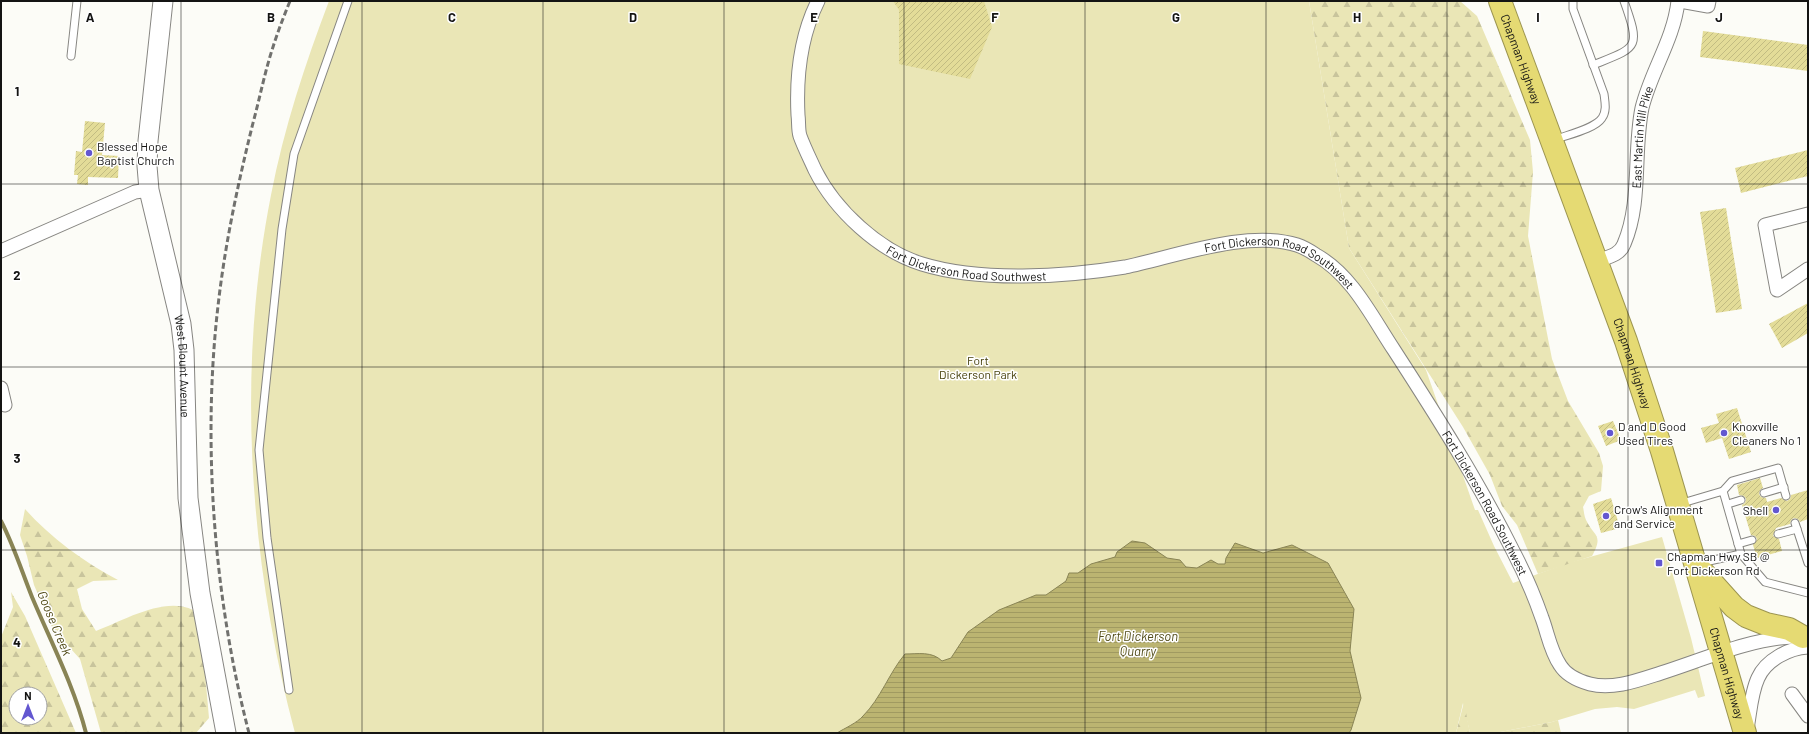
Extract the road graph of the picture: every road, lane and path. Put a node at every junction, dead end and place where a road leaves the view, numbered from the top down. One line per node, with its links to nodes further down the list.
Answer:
1 (77, 1): 10 (lane)
2 (163, 1): 13 (street, West Blount Avenue)
3 (348, 1): 37 (lane)
4 (818, 1): 36 (street, Fort Dickerson Road Southwest)
5 (1500, 1): 12 (highway, Chapman Highway)
6 (1573, 1): 11 (lane)
7 (1624, 1): 11 (lane)
8 (1679, 1): 9 (street); 16 (street, East Martin Mill Pike)
9 (1709, 1)
10 (71, 56)
11 (1593, 65): 12 (lane)
12 (1552, 140): 16 (highway, Chapman Highway)
13 (149, 190): 15 (street); 40 (street, West Blount Avenue)
14 (1808, 214): 17 (street)
15 (1, 251)
16 (1597, 262): 25 (highway, Chapman Highway)
17 (1808, 269)
18 (1, 388): 19 (street)
19 (5, 405)
20 (1784, 487): 21 (lane); 22 (lane); 23 (lane)
21 (1723, 491): 25 (lane); 26 (lane)
22 (1764, 493)
23 (1786, 496)
24 (1741, 500): 26 (lane)
25 (1677, 504): 33 (highway, Chapman Highway)
26 (1728, 504): 30 (lane)
27 (1778, 534): 29 (lane)
28 (1752, 540): 30 (lane)
29 (1804, 541): 32 (lane)
30 (1738, 544): 31 (lane)
31 (1741, 554): 33 (lane); 34 (lane)
32 (1808, 563)
33 (1695, 564): 35 (highway); 36 (highway, Chapman Highway)
34 (1808, 593)
35 (1806, 640): 36 (street, Fort Dickerson Road Southwest); 41 (street)
36 (1721, 654): 41 (highway, Chapman Highway)
37 (289, 690)
38 (1792, 694): 39 (street)
39 (1808, 716)
40 (226, 733)
41 (1746, 733)

